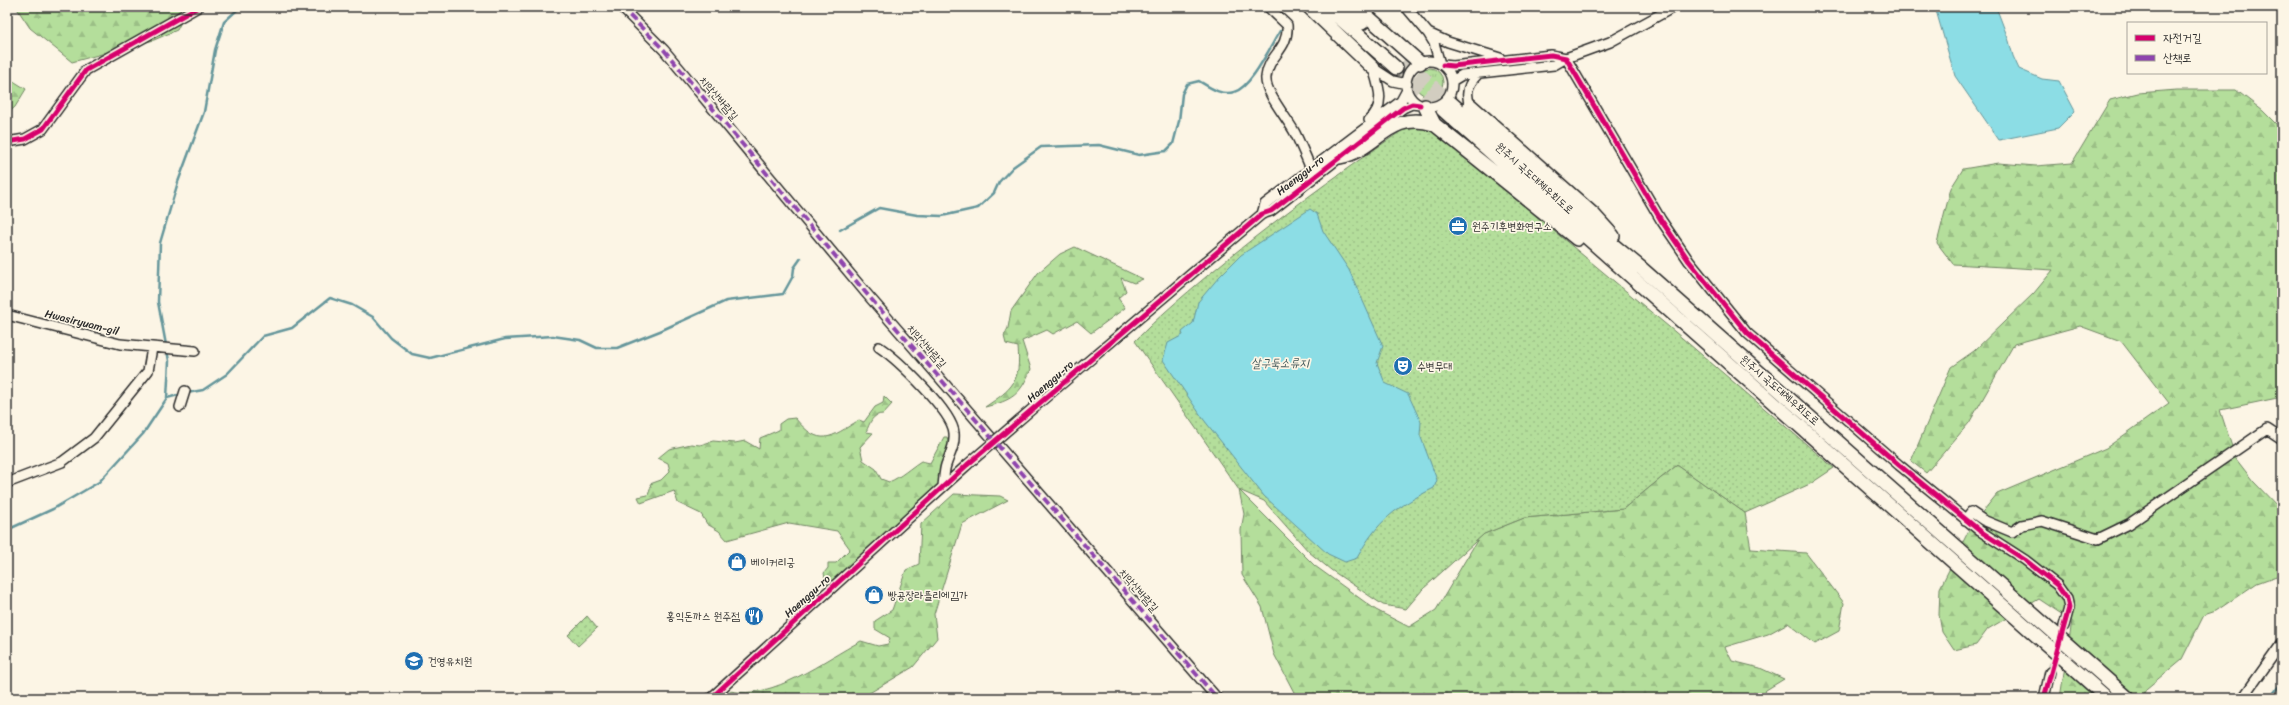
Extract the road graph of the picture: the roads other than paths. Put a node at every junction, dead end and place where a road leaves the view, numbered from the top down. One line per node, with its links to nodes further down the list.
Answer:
1 (198, 7): 22 (street)
2 (621, 7): 41 (street, 치악산바람길)
3 (1268, 7): 24 (street)
4 (1309, 7): 15 (highway)
5 (1326, 7): 6 (highway)
6 (1344, 7)
7 (1357, 7): 13 (highway)
8 (1406, 7): 10 (street)
9 (1674, 7): 11 (street)
10 (1428, 33): 12 (street); 13 (street); 14 (street)
11 (1566, 58): 12 (street); 16 (street); 36 (street)
12 (1505, 60): 14 (street)
13 (1424, 62): 14 (street); 17 (street)
14 (1441, 64): 18 (street)
15 (1373, 68): 17 (street); 23 (street)
16 (1477, 74): 18 (street); 19 (street)
17 (1407, 87): 20 (street); 23 (street, Haenggu-ro)
18 (1449, 95): 19 (street); 20 (street); 26 (highway, 원주시 국도대체우회도로)
19 (1470, 105): 26 (highway)
20 (1422, 106): 21 (highway); 23 (street, Haenggu-ro)
21 (1434, 124): 23 (highway); 26 (highway)
22 (7, 142)
23 (1338, 154): 24 (street, Haenggu-ro); 25 (street, Haenggu-ro)
24 (1311, 169): 25 (street, Haenggu-ro)
25 (1262, 214): 35 (street, Haenggu-ro, bridge)
26 (1637, 272): 43 (highway, 원주시 국도대체우회도로); 44 (highway, 원주시 국도대체우회도로)
27 (7, 315): 29 (street, Hwasiryuam-gil)
28 (879, 347): 35 (street)
29 (152, 348): 30 (street, Hwasiryuam-gil); 34 (street)
30 (191, 352)
31 (185, 391): 32 (street)
32 (180, 407)
33 (2282, 440): 36 (street)
34 (7, 483)
35 (943, 486): 40 (street, Haenggu-ro)
36 (1965, 520): 37 (street)
37 (2064, 626)
38 (2282, 643): 45 (street)
39 (2050, 672): 42 (street)
40 (711, 698)
41 (1217, 698)
42 (2044, 698)
43 (2107, 698)
44 (2128, 698)
45 (2243, 698)

